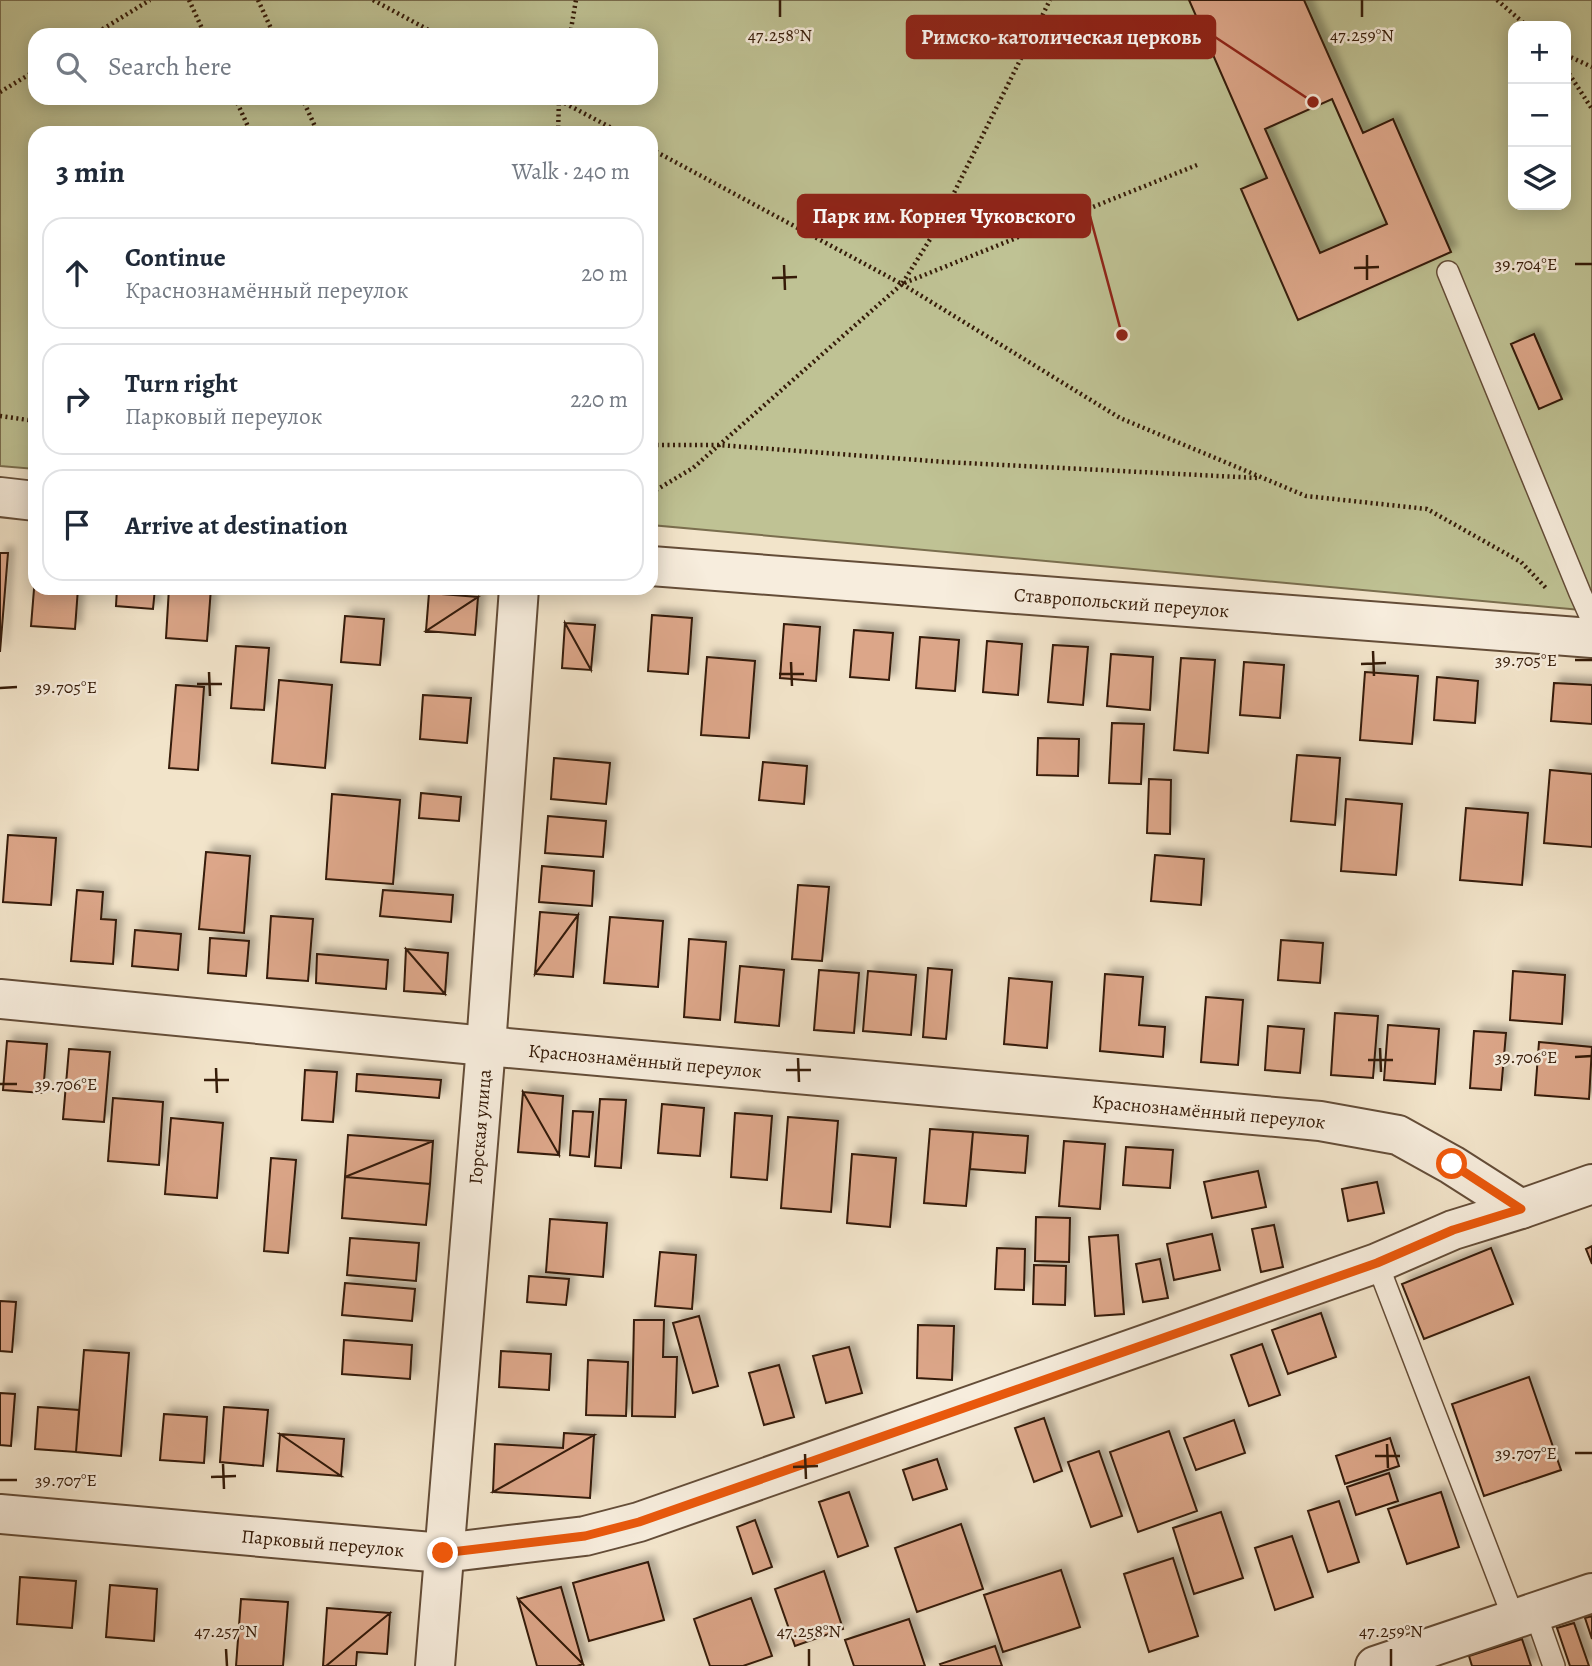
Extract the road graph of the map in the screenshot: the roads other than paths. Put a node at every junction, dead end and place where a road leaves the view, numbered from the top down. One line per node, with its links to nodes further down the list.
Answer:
1 (1448, 272): 6 (lane)
2 (0, 497): 3 (street)
3 (28, 500)
4 (658, 566): 6 (street, Ставропольский переулок)
5 (518, 595): 8 (street, Горская улица)
6 (1590, 621)
7 (0, 999): 8 (street, Краснознамённый переулок)
8 (486, 1046): 10 (street, Краснознамённый переулок); 13 (street, Горская улица)
9 (1592, 1184): 10 (street, Парковый переулок)
10 (1521, 1209): 11 (street, Парковый переулок)
11 (1377, 1263): 13 (street, Парковый переулок); 15 (lane)
12 (0, 1514): 13 (street, Парковый переулок)
13 (443, 1553): 16 (street, Горская улица)
14 (1592, 1593): 15 (street)
15 (1524, 1616): 17 (street); 18 (lane)
16 (435, 1666)
17 (1375, 1666)
18 (1554, 1666)

